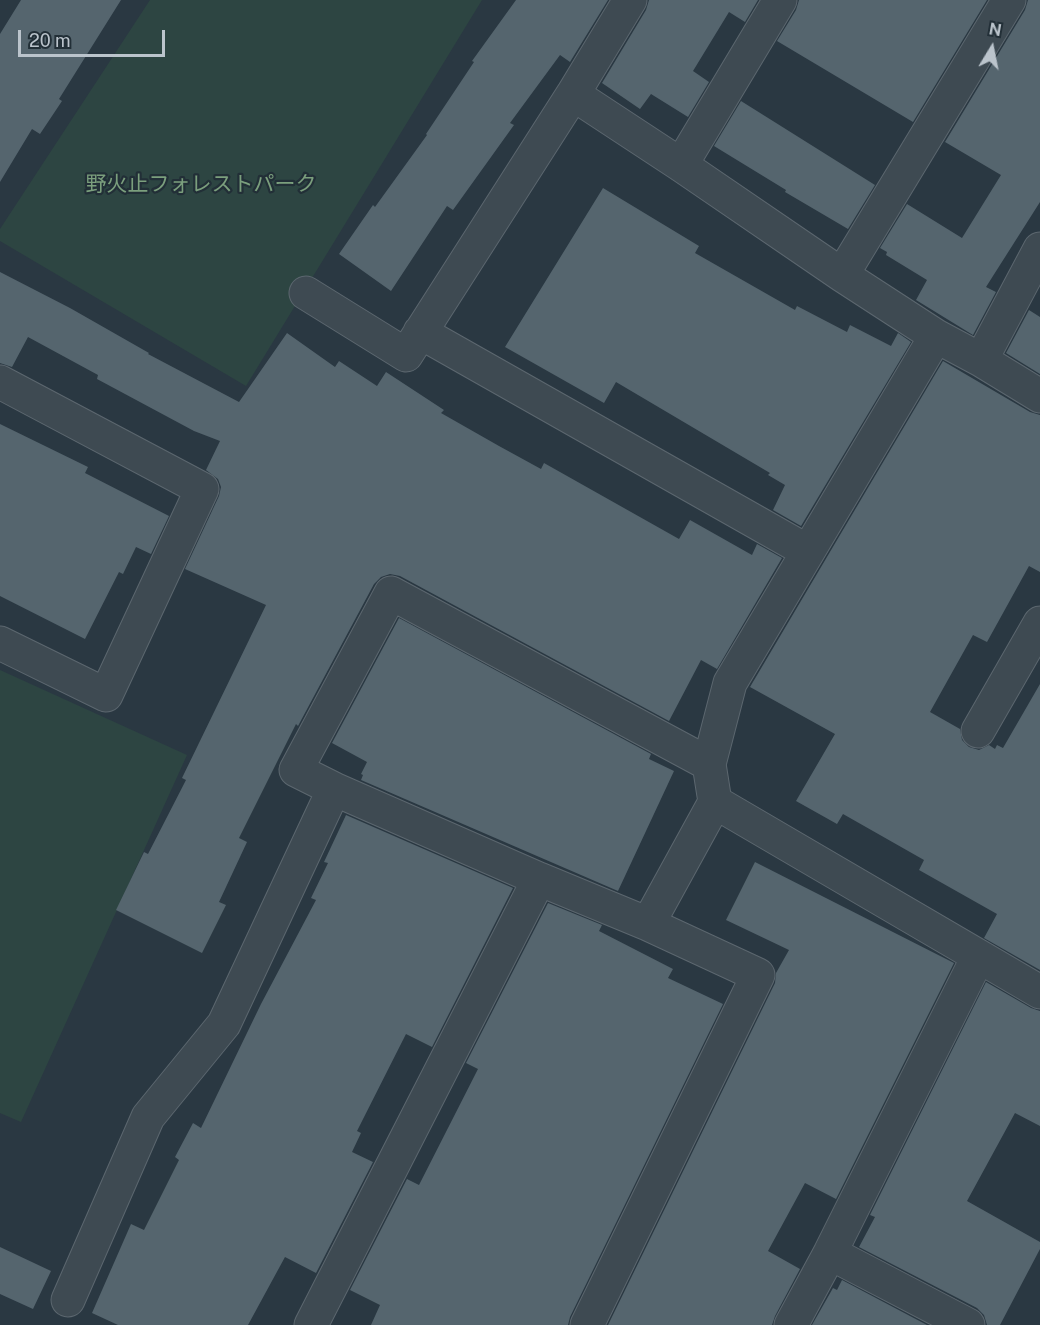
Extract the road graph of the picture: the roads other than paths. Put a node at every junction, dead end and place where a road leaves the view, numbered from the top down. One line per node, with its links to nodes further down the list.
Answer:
1 (630, 0): 4 (street)
2 (780, 0): 5 (street)
3 (1009, 0): 7 (street)
4 (573, 94): 5 (street); 9 (street)
5 (681, 165): 7 (street)
6 (1040, 249): 11 (street)
7 (842, 275): 10 (street)
8 (306, 293): 9 (street)
9 (420, 332): 14 (street)
10 (936, 336): 11 (street); 14 (street)
11 (981, 360): 13 (street)
12 (0, 382): 16 (street)
13 (1040, 396)
14 (807, 551): 18 (street)
15 (1040, 623): 17 (street)
16 (0, 643)
17 (978, 731)
18 (709, 764): 19 (street); 20 (street)
19 (334, 789): 21 (street); 26 (street)
20 (715, 802): 22 (street); 23 (street)
21 (539, 879): 22 (street); 27 (street)
22 (648, 924): 28 (street)
23 (978, 957): 24 (street); 25 (street)
24 (1040, 992)
25 (830, 1253): 29 (street); 30 (street)
26 (68, 1300)
27 (311, 1325)
28 (588, 1325)
29 (791, 1325)
30 (968, 1325)

